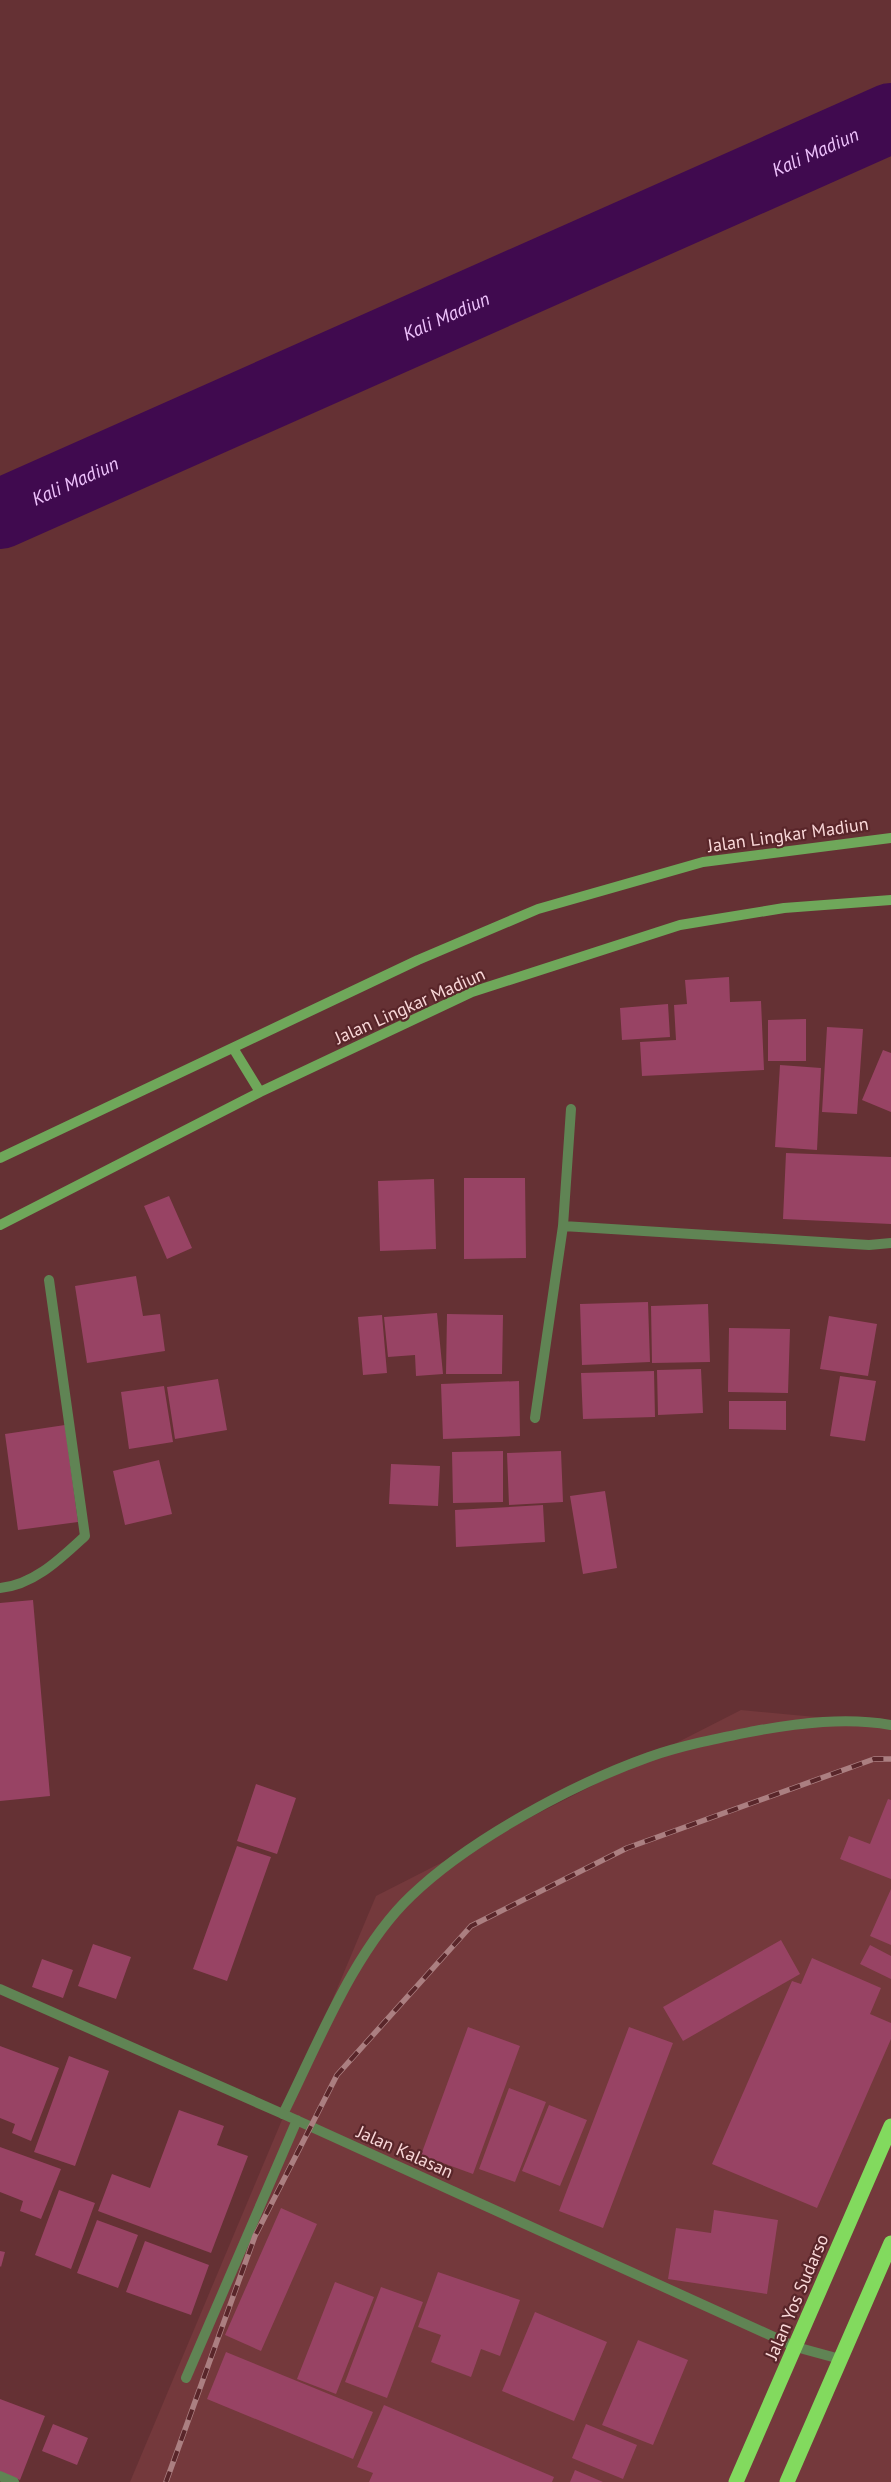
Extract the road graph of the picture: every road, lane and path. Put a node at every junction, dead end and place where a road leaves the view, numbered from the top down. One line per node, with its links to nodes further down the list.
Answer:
1 (891, 838): 3 (main road, Jalan Lingkar Madiun)
2 (891, 900): 4 (main road, Jalan Lingkar Madiun)
3 (233, 1048): 4 (main road); 6 (main road, Jalan Lingkar Madiun)
4 (260, 1092): 7 (main road, Jalan Lingkar Madiun)
5 (571, 1109): 8 (street)
6 (0, 1158)
7 (0, 1225)
8 (563, 1226): 9 (street); 11 (street)
9 (891, 1243)
10 (49, 1280): 12 (street)
11 (535, 1418)
12 (0, 1588)
13 (891, 1725): 15 (street)
14 (0, 1989): 15 (street, Jalan Kalasan)
15 (283, 2114): 16 (street, Jalan Kalasan)
16 (297, 2120): 19 (street, Jalan Kalasan); 21 (street)
17 (891, 2126): 19 (highway, Jalan Yos Sudarso)
18 (891, 2243): 20 (highway)
19 (796, 2346): 20 (street, Jalan Kalasan); 24 (highway, Jalan Yos Sudarso)
20 (840, 2359): 25 (highway)
21 (186, 2378)
22 (0, 2476): 23 (street)
23 (14, 2482)
24 (736, 2482)
25 (787, 2482)

